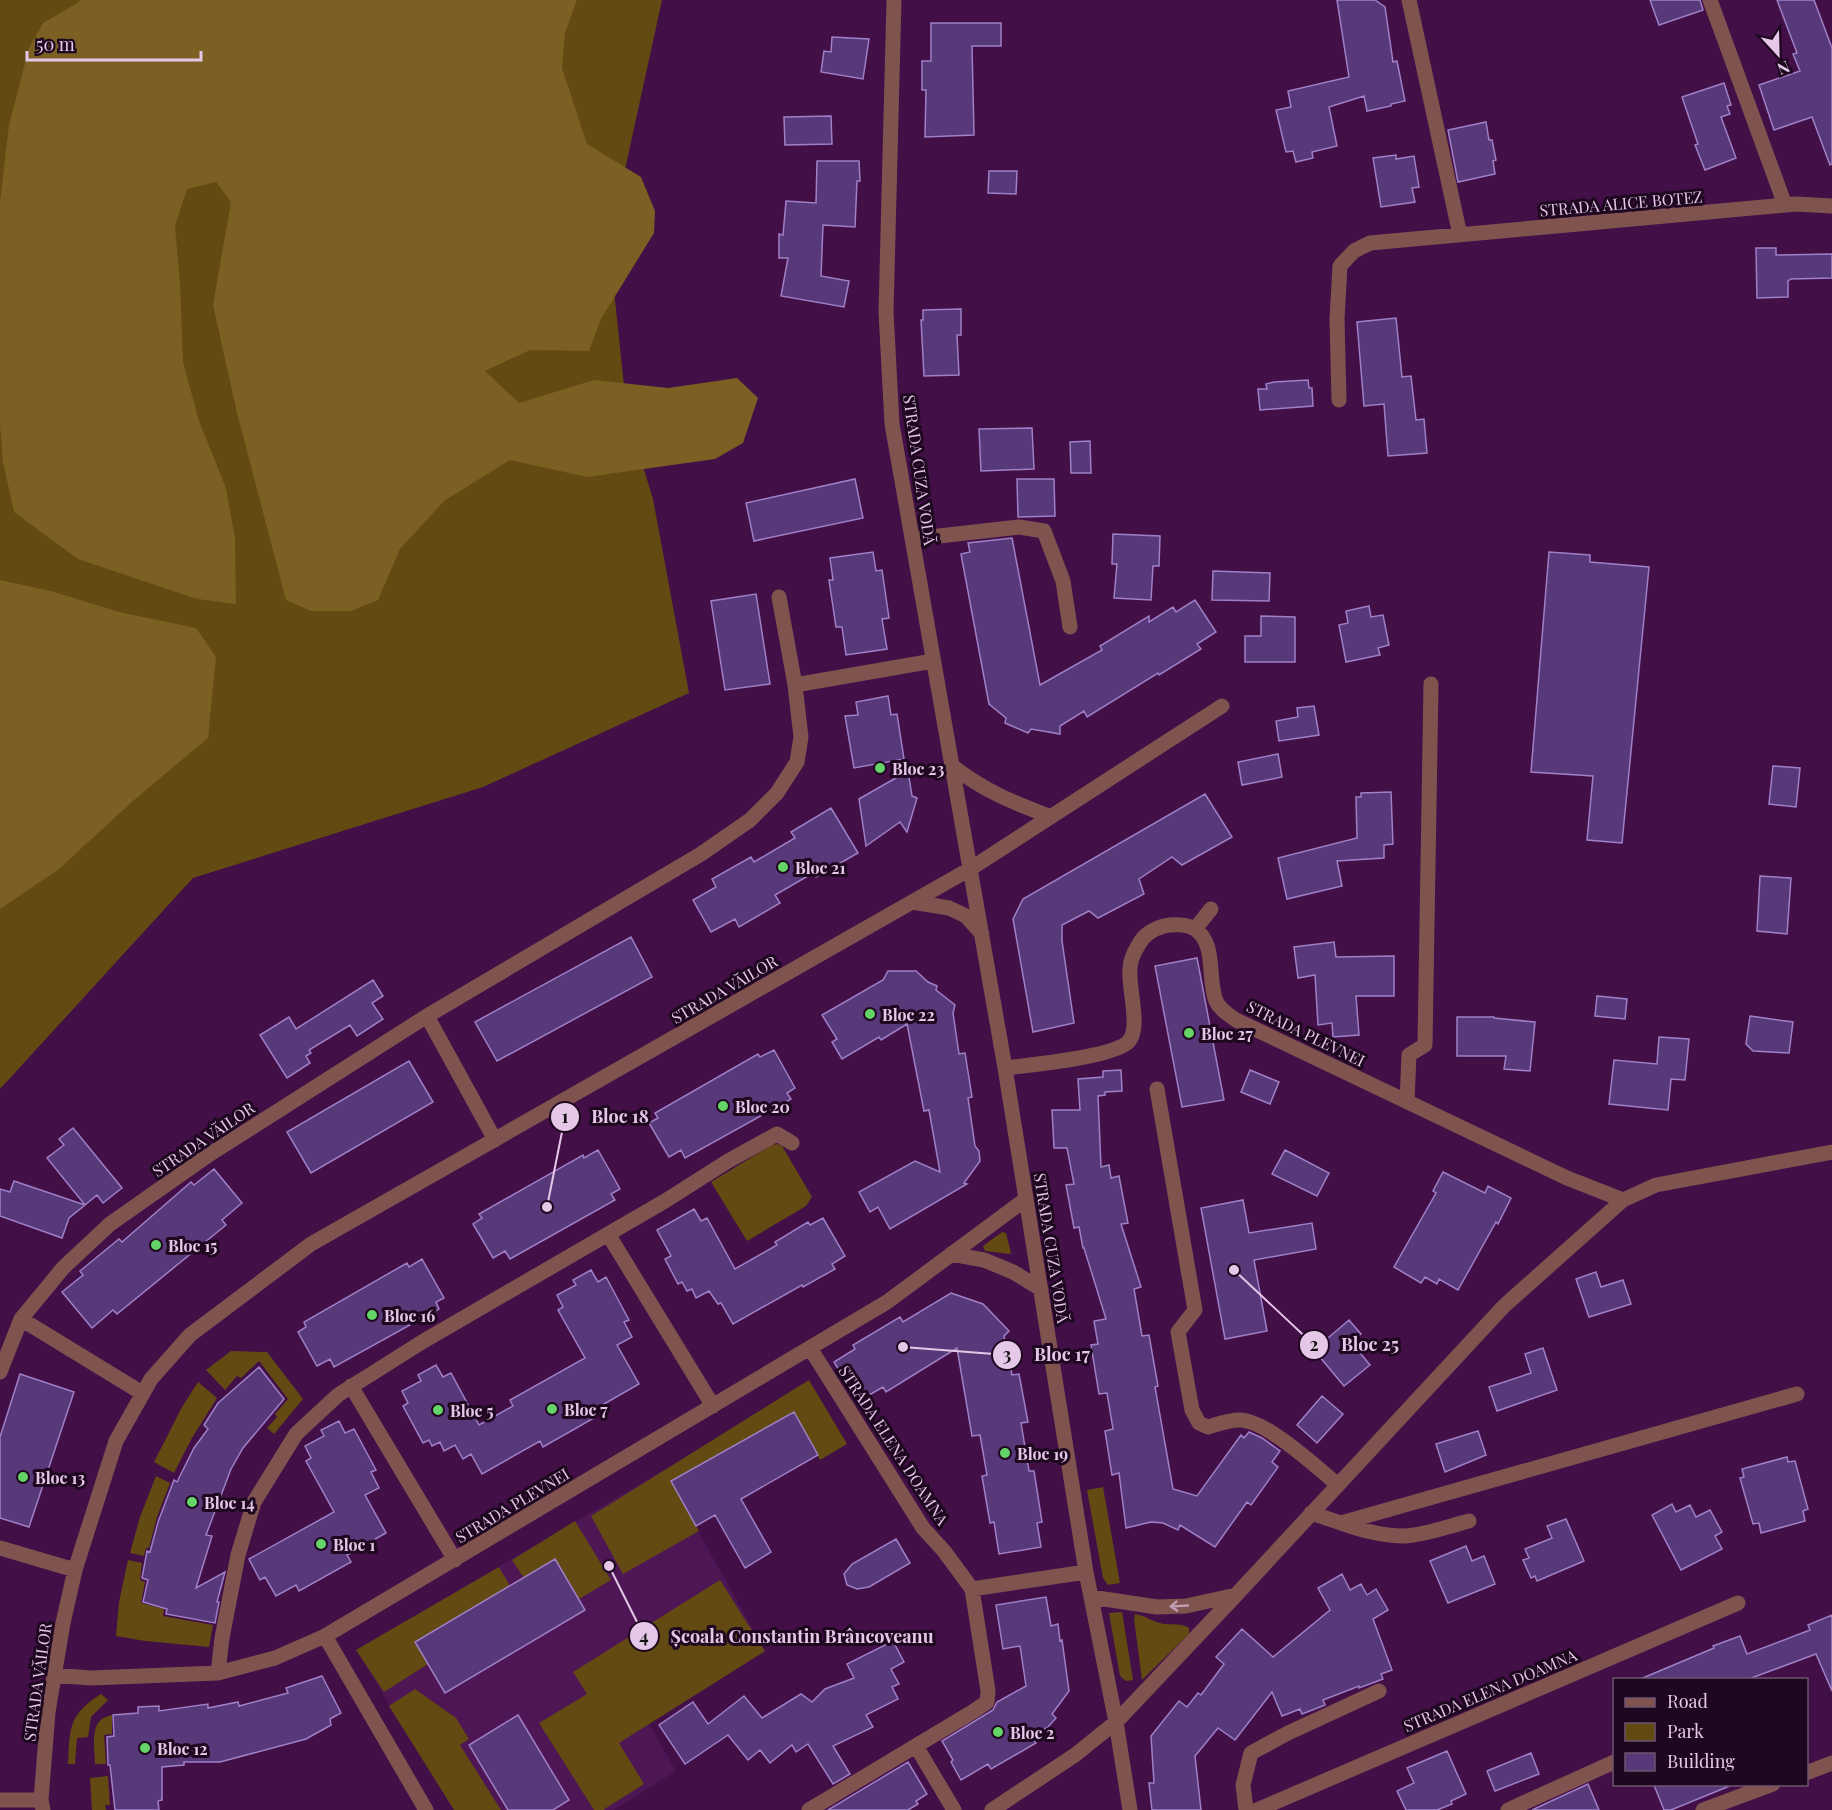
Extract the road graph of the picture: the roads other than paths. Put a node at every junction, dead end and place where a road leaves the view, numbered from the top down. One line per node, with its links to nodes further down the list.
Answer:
1 (894, 0): 8 (street, STRADA CUZA VODĂ)
2 (1409, 0): 6 (street)
3 (1710, 0): 4 (street)
4 (1785, 205): 5 (street, STRADA ALICE BOTEZ); 6 (street, STRADA ALICE BOTEZ)
5 (1832, 206)
6 (1460, 235): 7 (street, STRADA ALICE BOTEZ)
7 (1339, 400)
8 (912, 539): 10 (street); 11 (street, STRADA CUZA VODĂ)
9 (778, 597): 13 (street, STRADA VĂILOR)
10 (1070, 627)
11 (933, 661): 13 (street); 15 (street, STRADA CUZA VODĂ)
12 (1431, 684): 25 (street)
13 (795, 685): 22 (street, STRADA VĂILOR)
14 (1222, 706): 16 (street)
15 (951, 765): 16 (street); 17 (street, STRADA CUZA VODĂ)
16 (1051, 817): 17 (street)
17 (970, 869): 18 (street, STRADA VĂILOR); 21 (street, STRADA CUZA VODĂ)
18 (912, 902): 21 (street); 26 (street, STRADA VĂILOR)
19 (1211, 909): 20 (street)
20 (1195, 929): 23 (street); 25 (street, STRADA PLEVNEI)
21 (982, 934): 23 (street, STRADA CUZA VODĂ)
22 (428, 1016): 26 (street); 34 (street, STRADA VĂILOR)
23 (1005, 1068): 29 (street, STRADA CUZA VODĂ)
24 (1156, 1089): 41 (street)
25 (1407, 1101): 30 (street, STRADA PLEVNEI)
26 (495, 1140): 38 (street, STRADA VĂILOR)
27 (792, 1143): 31 (street)
28 (1832, 1152): 30 (street)
29 (1026, 1199): 32 (street, STRADA PLEVNEI); 33 (street, STRADA CUZA VODĂ)
30 (1623, 1200): 41 (street)
31 (608, 1234): 37 (street); 40 (street)
32 (951, 1254): 33 (street); 35 (street, STRADA PLEVNEI)
33 (1041, 1289): 48 (street, STRADA CUZA VODĂ)
34 (21, 1319): 36 (street, STRADA VĂILOR); 38 (street)
35 (810, 1348): 40 (street, STRADA PLEVNEI); 49 (street, STRADA ELENA DOAMNA)
36 (0, 1372)
37 (351, 1386): 46 (street); 54 (street)
38 (142, 1393): 47 (street, STRADA VĂILOR)
39 (1797, 1394): 44 (street)
40 (713, 1406): 46 (street, STRADA PLEVNEI)
41 (1337, 1484): 42 (street)
42 (1311, 1513): 44 (street); 50 (street)
43 (1469, 1521): 44 (street)
44 (1341, 1523)
45 (0, 1548): 47 (street)
46 (455, 1560): 53 (street, STRADA PLEVNEI)
47 (75, 1570): 55 (street, STRADA VĂILOR)
48 (1086, 1572): 49 (street); 51 (street, STRADA CUZA VODĂ)
49 (972, 1589): 58 (street, STRADA ELENA DOAMNA)
50 (1236, 1595): 51 (street, one-way to 51); 57 (street)
51 (1091, 1597): 57 (street, STRADA CUZA VODĂ)
52 (1738, 1603): 71 (street, STRADA ELENA DOAMNA)
53 (325, 1636): 54 (street, STRADA PLEVNEI); 65 (street)
54 (218, 1673): 55 (street, STRADA PLEVNEI)
55 (53, 1675): 64 (street, STRADA VĂILOR)
56 (1379, 1691): 70 (street)
57 (1116, 1722): 68 (street); 69 (street, STRADA CUZA VODĂ)
58 (916, 1746): 66 (street, STRADA ELENA DOAMNA); 67 (street)
59 (1613, 1762): 72 (street)
60 (1832, 1763): 61 (street)
61 (1808, 1772)
62 (1770, 1786): 73 (street)
63 (0, 1800): 64 (street, STRADA VĂILOR)
64 (42, 1805)
65 (426, 1810)
66 (809, 1810)
67 (954, 1810)
68 (992, 1810)
69 (1130, 1810)
70 (1246, 1810)
71 (1257, 1810)
72 (1508, 1810)
73 (1702, 1810)

